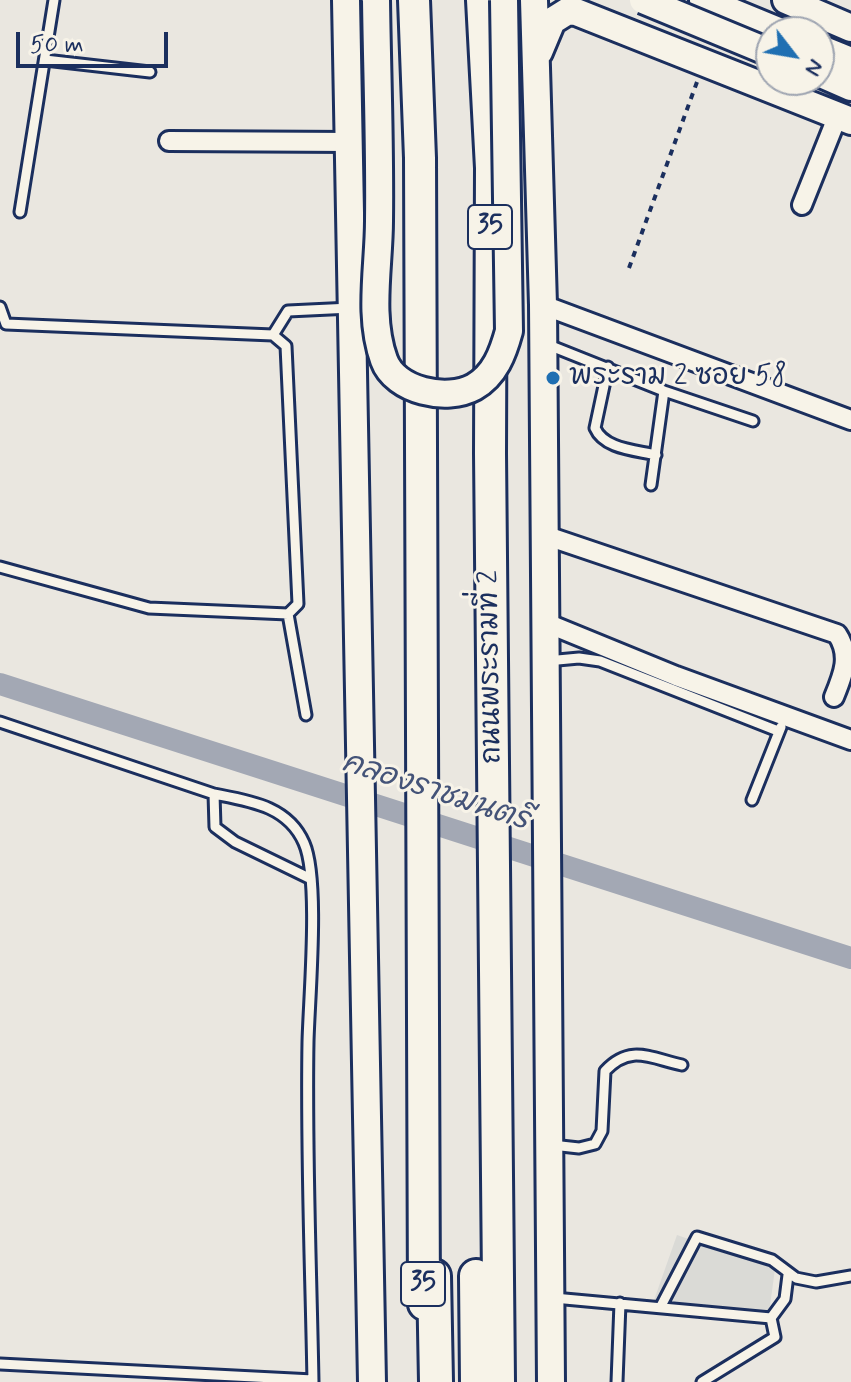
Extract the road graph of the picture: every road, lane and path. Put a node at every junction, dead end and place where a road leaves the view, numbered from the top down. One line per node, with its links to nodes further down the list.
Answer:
1 (54, 0): 17 (lane)
2 (346, 0): 22 (main road, 35)
3 (376, 0): 6 (main road, bridge)
4 (414, 0): 65 (highway, 35)
5 (482, 0): 68 (highway, ถนนพระรามที่ 2 / 35)
6 (504, 0)
7 (534, 0): 16 (main road, ถนนพระรามที่ 2 / 35)
8 (643, 0): 15 (main road, bridge)
9 (661, 0): 14 (main road)
10 (703, 0): 12 (main road)
11 (786, 0): 13 (main road)
12 (755, 21)
13 (851, 28)
14 (650, 43): 16 (main road); 18 (main road)
15 (755, 46)
16 (537, 57): 26 (main road, ถนนพระรามที่ 2 / 35)
17 (45, 60): 19 (lane); 24 (lane)
18 (704, 64): 20 (main road); 25 (path)
19 (150, 72)
20 (844, 118): 23 (street)
21 (169, 141): 22 (street)
22 (350, 142): 28 (main road, 35)
23 (802, 205)
24 (20, 212)
25 (629, 268)
26 (543, 305): 32 (main road, ถนนพระรามที่ 2 / 35); 35 (street)
27 (0, 307): 29 (lane)
28 (354, 308): 31 (lane); 64 (main road, 35)
29 (6, 324): 30 (lane); 31 (lane)
30 (0, 334)
31 (273, 335): 41 (lane)
32 (542, 342): 33 (lane); 39 (main road, ถนนพระรามที่ 2 / 35)
33 (608, 367): 34 (lane); 37 (lane)
34 (664, 391): 36 (lane); 37 (lane)
35 (851, 420)
36 (753, 421)
37 (656, 455): 38 (lane)
38 (651, 485)
39 (544, 535): 42 (main road, ถนนพระรามที่ 2 / 35); 44 (street)
40 (0, 567): 41 (lane)
41 (288, 614): 45 (lane)
42 (544, 622): 43 (main road, ถนนพระรามที่ 2 / 35); 47 (street)
43 (544, 661): 47 (lane); 53 (main road, ถนนพระรามที่ 2 / 35)
44 (834, 697)
45 (306, 715)
46 (0, 722): 49 (lane)
47 (783, 725): 48 (street); 50 (lane)
48 (851, 740)
49 (214, 794): 51 (lane); 51 (lane)
50 (752, 800)
51 (311, 879): 63 (lane)
52 (682, 1065): 53 (lane)
53 (548, 1144): 58 (main road, ถนนพระรามที่ 2 / 35)
54 (788, 1275): 57 (lane); 60 (lane); 61 (lane)
55 (434, 1276): 66 (highway)
56 (476, 1276): 67 (highway)
57 (851, 1276)
58 (551, 1298): 59 (lane); 69 (main road, ถนนพระรามที่ 2 / 35)
59 (620, 1303): 60 (lane); 70 (lane)
60 (661, 1306): 61 (lane)
61 (771, 1318): 71 (lane)
62 (0, 1364): 63 (lane)
63 (313, 1381)
64 (372, 1382)
65 (424, 1382)
66 (436, 1382)
67 (477, 1382)
68 (499, 1382)
69 (551, 1382)
70 (617, 1382)
71 (702, 1382)

